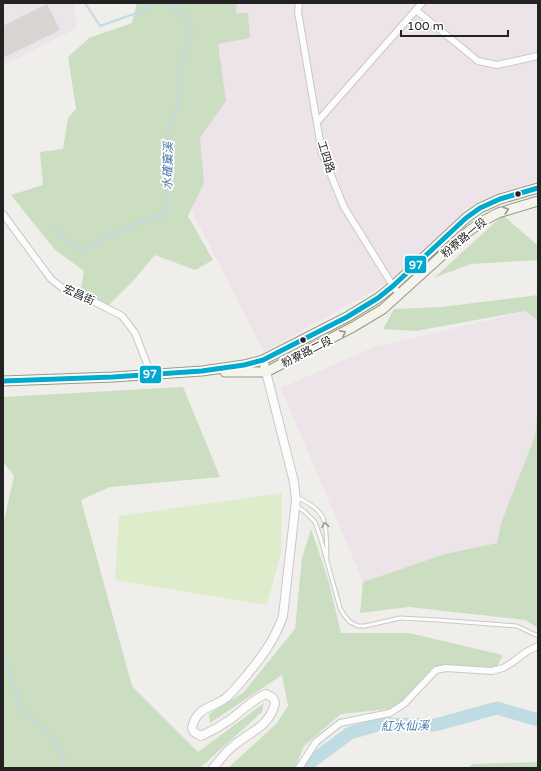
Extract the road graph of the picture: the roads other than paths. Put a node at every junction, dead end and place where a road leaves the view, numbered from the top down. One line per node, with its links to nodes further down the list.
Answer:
1 (299, 3): 5 (street, 工四路)
2 (422, 3): 3 (street)
3 (416, 10): 4 (street); 5 (street)
4 (538, 56)
5 (317, 122): 9 (street, 工四路)
6 (538, 188): 9 (main road, 粉寮路一段)
7 (538, 201): 10 (main road, 粉寮路一段, one-way to 7)
8 (3, 214): 14 (street, 宏昌街)
9 (393, 286): 10 (street, 工四路); 11 (main road, 粉寮路二段)
10 (400, 295): 13 (main road, 粉寮路二段, one-way to 10)
11 (263, 360): 12 (main road, 粉寮路二段); 13 (street)
12 (202, 371): 13 (main road, 粉寮路二段); 14 (main road, 粉寮路二段)
13 (266, 372): 16 (street)
14 (151, 374): 15 (main road, 粉寮路二段)
15 (3, 381)
16 (296, 497): 17 (street); 18 (lane, one-way to 16)
17 (296, 506): 18 (lane); 21 (street)
18 (328, 564): 19 (lane)
19 (538, 636)
20 (538, 646): 22 (street)
21 (213, 768)
22 (299, 768)

